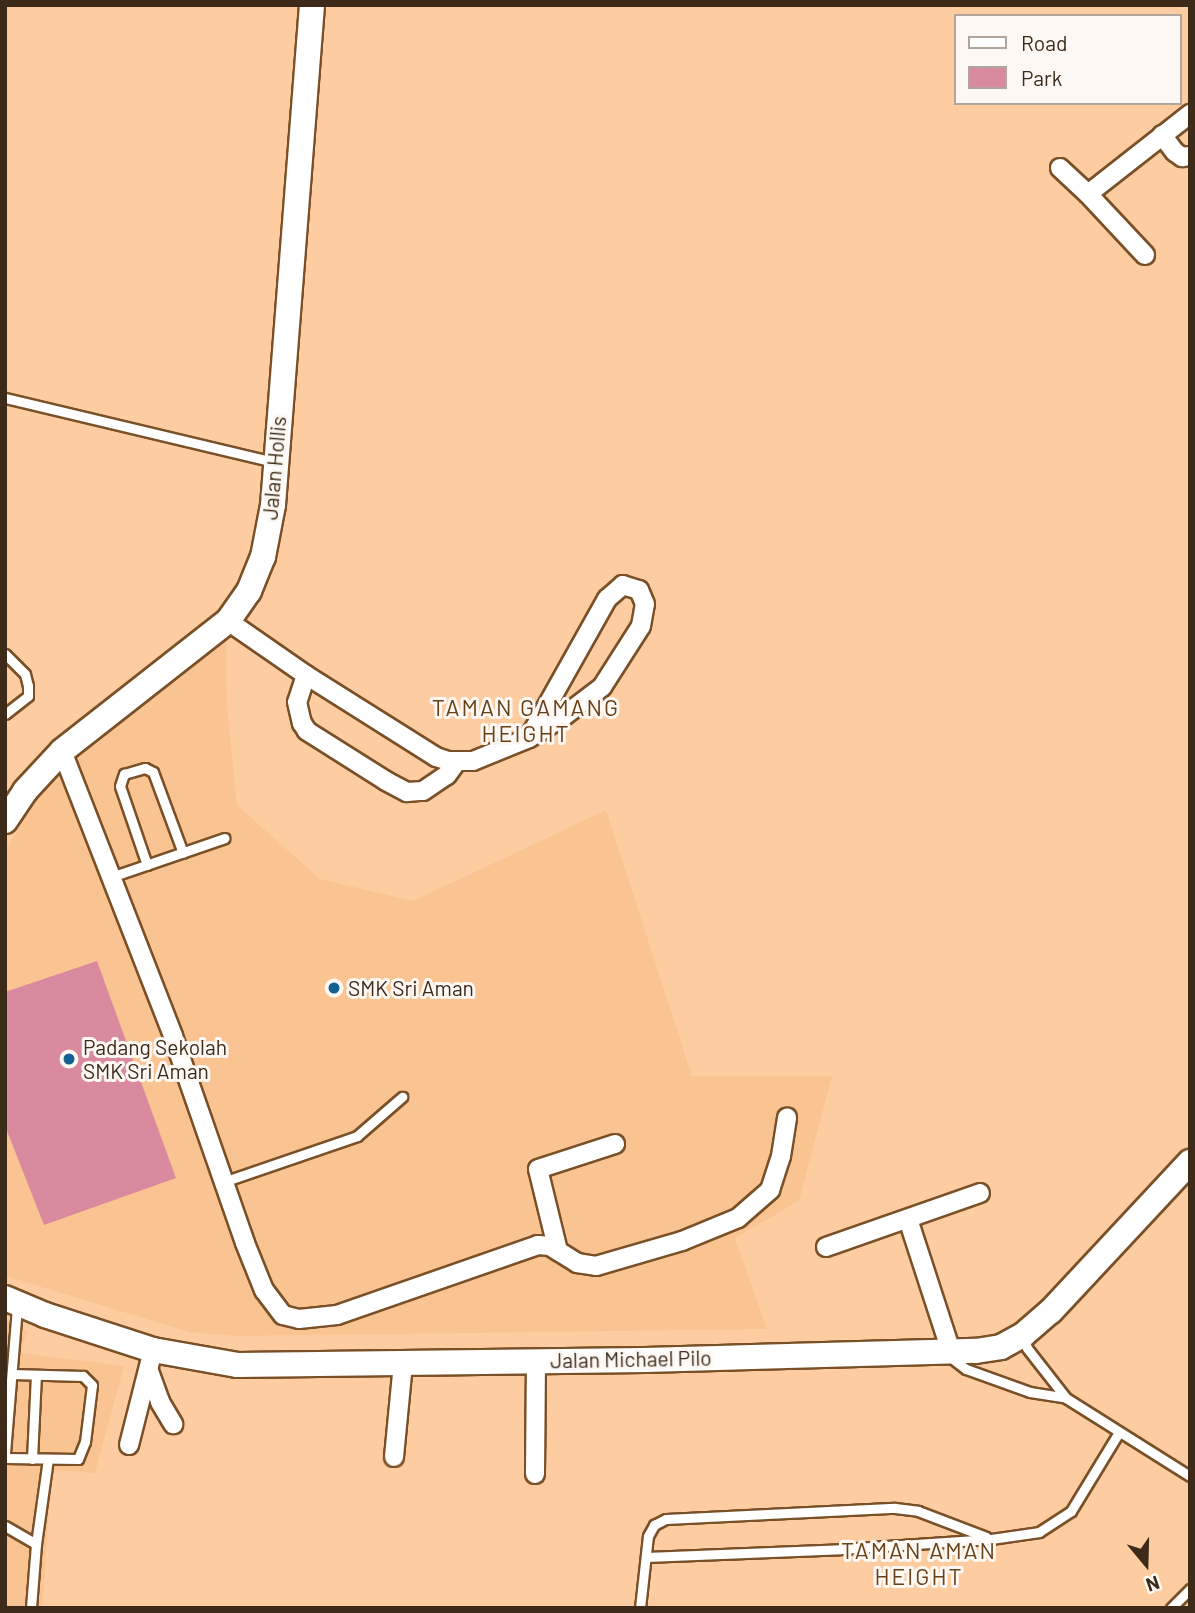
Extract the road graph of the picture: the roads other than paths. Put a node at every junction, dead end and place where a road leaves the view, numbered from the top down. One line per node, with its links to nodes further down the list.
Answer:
1 (312, 5): 9 (street, Jalan Hollis)
2 (1190, 114): 3 (street)
3 (1162, 135): 4 (street); 6 (street)
4 (1190, 156)
5 (1060, 167): 6 (street)
6 (1088, 194): 7 (street)
7 (1145, 255)
8 (5, 398): 9 (lane)
9 (276, 462): 10 (street, Jalan Hollis)
10 (228, 621): 12 (street); 15 (street, Jalan Hollis)
11 (5, 654): 13 (lane)
12 (306, 675): 16 (street); 16 (street)
13 (5, 715)
14 (529, 738): 14 (street); 16 (street)
15 (62, 751): 17 (street, Jalan Hollis); 22 (street)
16 (457, 761)
17 (15, 789): 18 (street, Jalan Hollis)
18 (5, 821)
19 (225, 838): 20 (lane)
20 (183, 853): 21 (lane); 21 (lane)
21 (147, 865): 22 (lane)
22 (111, 877): 27 (street)
23 (402, 1097): 27 (lane)
24 (787, 1117): 31 (street)
25 (615, 1144): 31 (street)
26 (1190, 1162): 33 (street, Jalan Michael Pilo)
27 (222, 1182): 31 (street)
28 (980, 1193): 29 (street)
29 (908, 1219): 30 (street); 35 (street)
30 (826, 1247)
31 (558, 1251)
32 (11, 1301): 34 (lane); 36 (street, Jalan Michael Pilo)
33 (1023, 1335): 35 (street, Jalan Michael Pilo); 41 (lane)
34 (10, 1342): 39 (lane)
35 (946, 1351): 37 (street, Jalan Michael Pilo); 41 (lane)
36 (151, 1361): 38 (street, Jalan Michael Pilo); 42 (street); 44 (street)
37 (536, 1361): 38 (street, Jalan Michael Pilo); 50 (street)
38 (403, 1364): 46 (street)
39 (12, 1374): 40 (lane); 45 (lane)
40 (36, 1375): 48 (lane); 49 (lane)
41 (1066, 1398): 43 (lane)
42 (173, 1424)
43 (1119, 1432): 51 (lane); 53 (lane)
44 (130, 1445)
45 (5, 1453)
46 (394, 1457)
47 (5, 1458): 48 (lane)
48 (32, 1459): 49 (lane)
49 (48, 1459): 54 (lane)
50 (535, 1474)
51 (1190, 1476)
52 (5, 1526): 54 (lane)
53 (991, 1539): 55 (lane); 55 (lane)
54 (36, 1544): 57 (lane)
55 (646, 1557): 58 (lane)
56 (1190, 1589): 59 (lane)
57 (31, 1608)
58 (640, 1608)
59 (1171, 1608)

